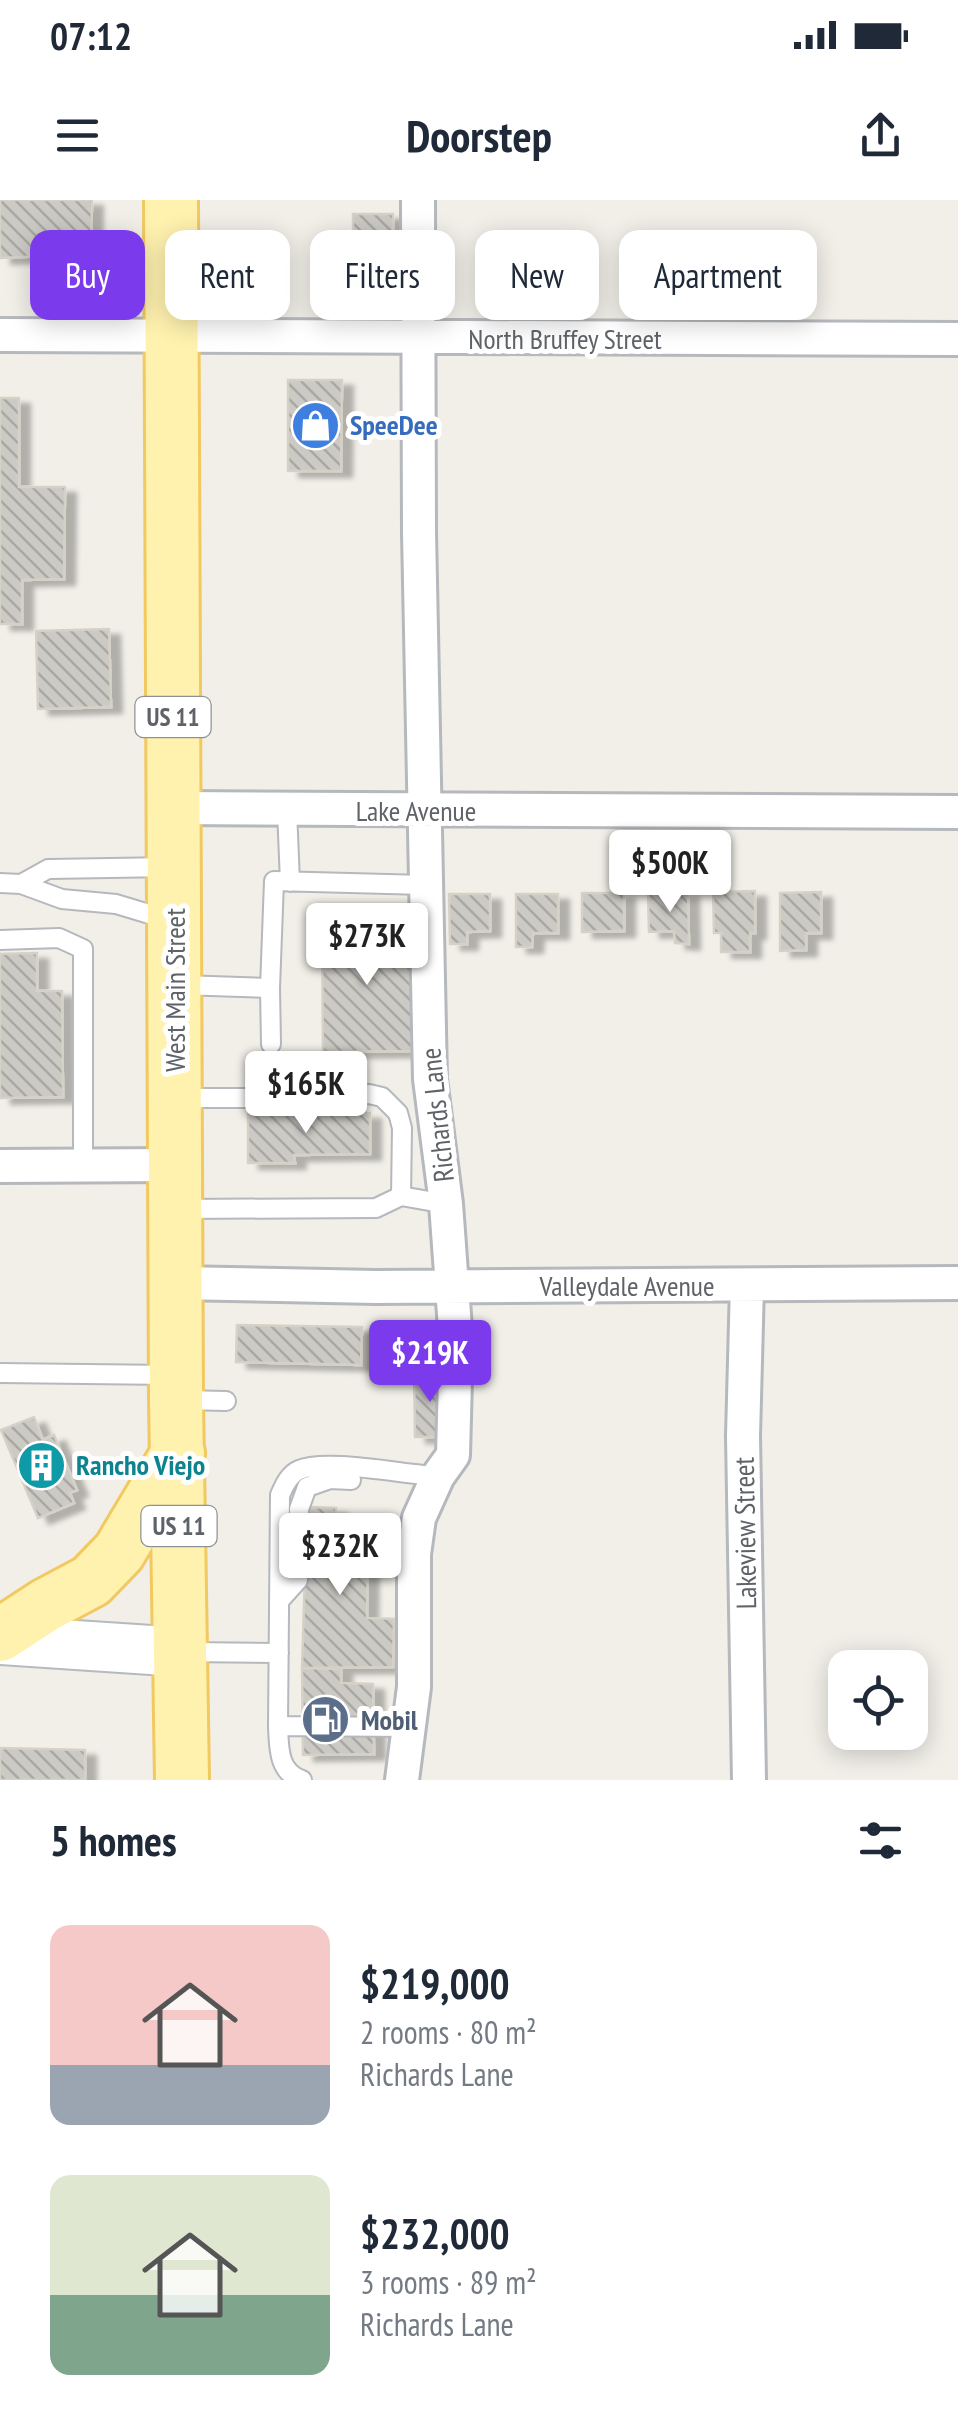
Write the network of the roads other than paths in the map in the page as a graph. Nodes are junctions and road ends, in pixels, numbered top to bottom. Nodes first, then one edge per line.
1 (171, 200) edge
2 (418, 200) edge
3 (0, 336) edge
4 (172, 337) junction
5 (419, 338) junction
6 (958, 339) edge
7 (174, 808) junction
8 (288, 810) junction
9 (424, 811) junction
10 (958, 812) edge
11 (174, 867) junction
12 (290, 882) junction
13 (0, 884) edge
14 (21, 884) junction
15 (425, 885) junction
16 (174, 921) junction
17 (0, 940) edge
18 (174, 985) junction
19 (270, 988) junction
20 (271, 1044) dead end
21 (176, 1098) junction
22 (83, 1165) junction
23 (0, 1166) edge
24 (176, 1187) junction
25 (402, 1196) junction
26 (446, 1204) junction
27 (176, 1283) junction
28 (958, 1283) edge
29 (748, 1285) junction
30 (454, 1286) junction
31 (0, 1374) edge
32 (193, 1392) junction
33 (178, 1453) junction
34 (438, 1476) junction
35 (0, 1638) edge
36 (181, 1652) junction
37 (278, 1653) junction
38 (278, 1726) junction
39 (409, 1726) junction
40 (182, 1780) edge
41 (302, 1780) edge
42 (402, 1780) edge
43 (749, 1780) edge

1 - 4 main road, West Main Street / US 11
2 - 5 street, Richards Lane
3 - 4 street, North Bruffey Street
4 - 5 street, North Bruffey Street
4 - 7 main road, West Main Street / US 11
5 - 6 street, North Bruffey Street
5 - 9 street, Richards Lane
7 - 8 street, Lake Avenue
7 - 11 main road, West Main Street / US 11
8 - 9 street, Lake Avenue
8 - 12 lane
9 - 10 street, Lake Avenue
9 - 15 street, Richards Lane
11 - 14 lane
11 - 16 main road, West Main Street / US 11
12 - 15 lane
12 - 19 lane
13 - 14 lane
14 - 16 lane
15 - 26 street, Richards Lane
16 - 18 main road, West Main Street / US 11
17 - 22 lane
18 - 19 lane
18 - 21 main road, West Main Street / US 11
19 - 20 lane
21 - 24 main road, West Main Street / US 11
21 - 25 lane
22 - 23 street
22 - 24 street
24 - 25 lane
24 - 27 main road, West Main Street / US 11
25 - 26 lane
26 - 30 street, Richards Lane
27 - 30 street, Valleydale Avenue
27 - 32 main road, West Main Street / US 11
28 - 29 street, Valleydale Avenue
29 - 30 street, Valleydale Avenue
29 - 43 street, Lakeview Street
30 - 34 street, Richards Lane
31 - 32 lane
32 - 33 main road, West Main Street / US 11
33 - 35 main road
33 - 36 main road, West Main Street / US 11
34 - 37 lane
34 - 39 street, Richards Lane
35 - 36 main road
36 - 37 lane
36 - 40 main road, West Main Street / US 11
37 - 38 lane
38 - 39 lane
38 - 41 lane
39 - 42 street, Richards Lane

